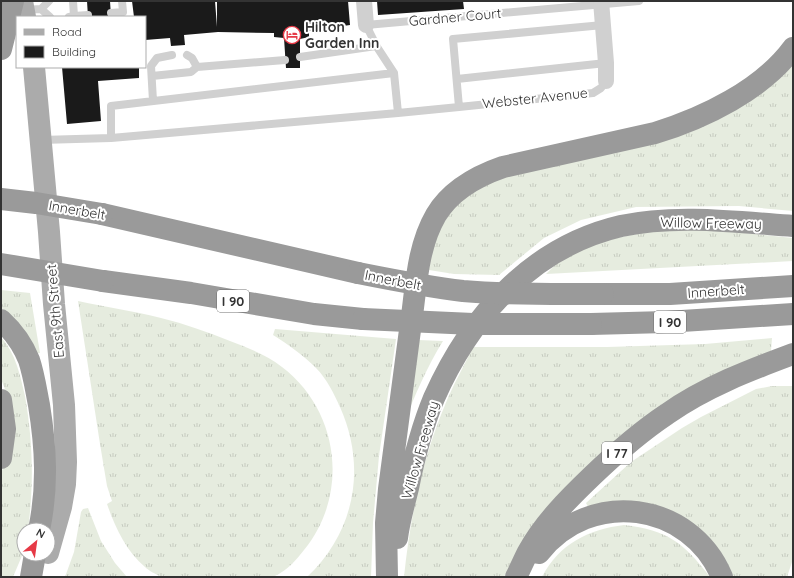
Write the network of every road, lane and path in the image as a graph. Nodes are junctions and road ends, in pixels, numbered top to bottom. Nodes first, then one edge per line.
1 (49, 1) edge
2 (73, 1) edge
3 (122, 1) edge
4 (364, 1) edge
5 (639, 1) edge
6 (601, 3) edge
7 (563, 5) edge
8 (25, 8) edge
9 (111, 13) dead end
10 (88, 15) dead end
11 (122, 15) edge
12 (47, 16) edge
13 (72, 16) edge
14 (80, 16) edge
15 (16, 23) edge
16 (366, 25) junction
17 (603, 25) junction
18 (376, 46) junction
19 (793, 48) edge
20 (1, 49) edge
21 (187, 55) dead end
22 (172, 56) dead end
23 (300, 57) dead end
24 (285, 60) dead end
25 (606, 63) junction
26 (196, 67) junction
27 (34, 68) edge
28 (394, 73) junction
29 (152, 76) junction
30 (457, 79) junction
31 (606, 81) joint
32 (153, 101) junction
33 (455, 107) junction
34 (398, 113) junction
35 (111, 138) junction
36 (40, 140) junction
37 (1, 199) edge
38 (793, 226) edge
39 (1, 264) edge
40 (793, 286) edge
41 (793, 314) edge
42 (1, 320) edge
43 (793, 354) edge
44 (1, 400) edge
45 (1, 458) edge
46 (40, 522) edge
47 (56, 525) edge
48 (33, 562) edge
49 (45, 562) edge
50 (31, 577) edge
51 (40, 577) edge
52 (387, 577) edge
53 (391, 577) edge
54 (516, 577) edge
55 (522, 577) edge
56 (722, 577) edge

1 - 8 lane
2 - 13 lane
3 - 11 lane
4 - 16 street
5 - 6 lane, Gardner Court
6 - 7 lane, Gardner Court
6 - 17 street
7 - 16 lane, Gardner Court
8 - 12 lane
9 - 11 lane
10 - 14 lane
15 - 20 highway
16 - 18 lane
17 - 25 street
17 - 30 lane
18 - 23 lane
18 - 28 lane
19 - 52 highway
21 - 26 lane
22 - 29 lane
24 - 26 lane
25 - 30 lane
25 - 31 street
26 - 29 lane
27 - 36 main road, East 9th Street
28 - 32 lane
28 - 34 lane
29 - 32 lane
30 - 33 lane
31 - 33 lane, Webster Avenue
32 - 35 lane
33 - 34 lane, Webster Avenue
34 - 35 lane, Webster Avenue
35 - 36 lane, Webster Avenue
36 - 47 main road, East 9th Street
37 - 40 highway, Innerbelt, bridge
38 - 53 highway, Willow Freeway, bridge
39 - 41 highway, Innerbelt / I 90, bridge
42 - 46 highway
43 - 54 highway, I 77
44 - 45 highway
48 - 50 highway
49 - 51 main road, East 9th Street
55 - 56 highway

